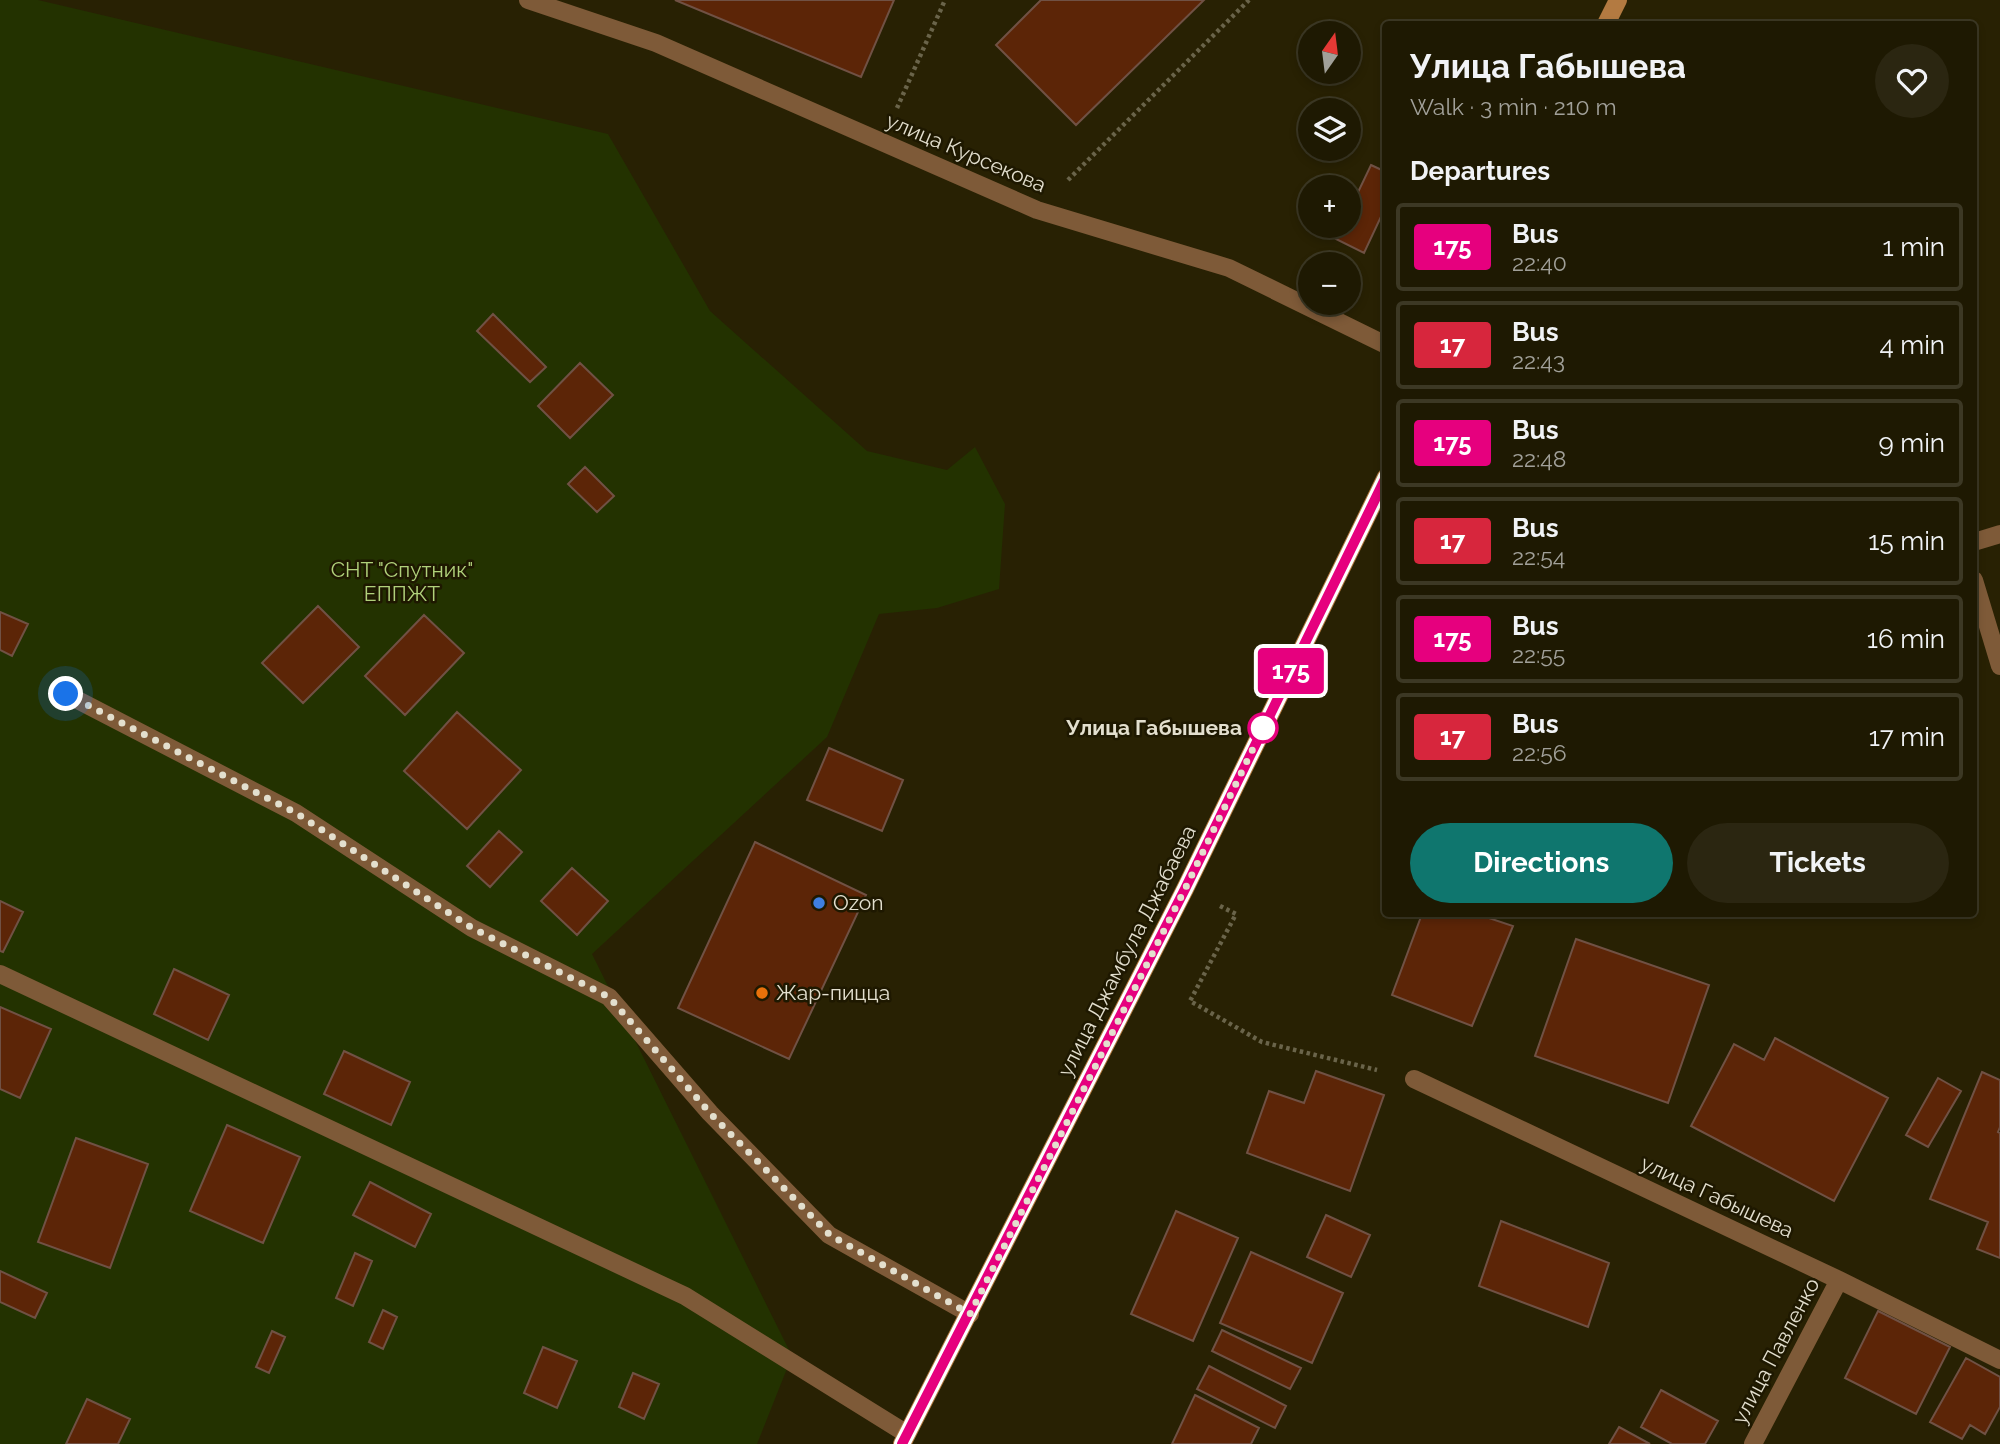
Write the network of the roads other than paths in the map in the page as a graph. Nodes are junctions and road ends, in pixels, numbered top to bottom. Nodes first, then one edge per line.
1 (528, 0) edge
2 (1618, 0) edge
3 (1608, 21) edge
4 (1382, 343) edge
5 (1380, 506) edge
6 (2000, 534) edge
7 (1977, 541) edge
8 (1977, 590) edge
9 (2000, 666) edge
10 (66, 694) dead end
11 (0, 974) edge
12 (1414, 1079) road end
13 (1839, 1280) junction
14 (970, 1314) junction
15 (2000, 1360) edge
16 (905, 1439) edge
17 (1752, 1444) edge

1 - 4 street, улица Курсекова
2 - 3 main road
5 - 14 main road, улица Джамбула Джабаева
6 - 7 street
8 - 9 street
10 - 14 street
11 - 16 street
12 - 13 street, улица Габышева
13 - 15 street, улица Габышева
13 - 17 street, улица Павленко
14 - 16 main road, улица Джамбула Джабаева

